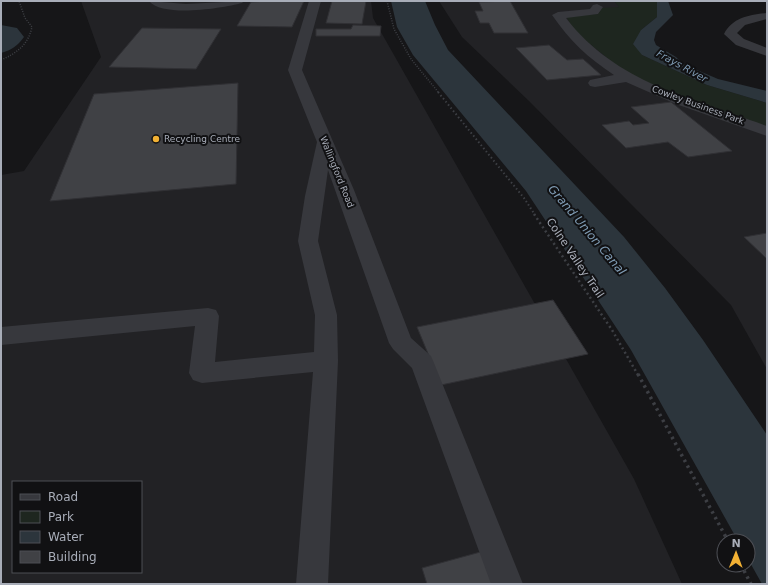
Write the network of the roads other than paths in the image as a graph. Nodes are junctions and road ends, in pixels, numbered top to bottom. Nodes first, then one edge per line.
1 (155, 1) edge
2 (238, 1) edge
3 (315, 1) edge
4 (597, 7) dead end
5 (767, 16) edge
6 (767, 52) edge
7 (629, 77) junction
8 (595, 83) dead end
9 (767, 132) edge
10 (325, 142) junction
11 (1, 336) edge
12 (326, 361) junction
13 (312, 584) edge
14 (506, 584) edge

1 - 2 street
3 - 10 street, Wallingford Road
4 - 7 street, Cowley Business Park
5 - 6 street
7 - 8 street
7 - 9 street, Cowley Business Park
10 - 12 street
10 - 14 street, Wallingford Road
11 - 12 street
12 - 13 street

